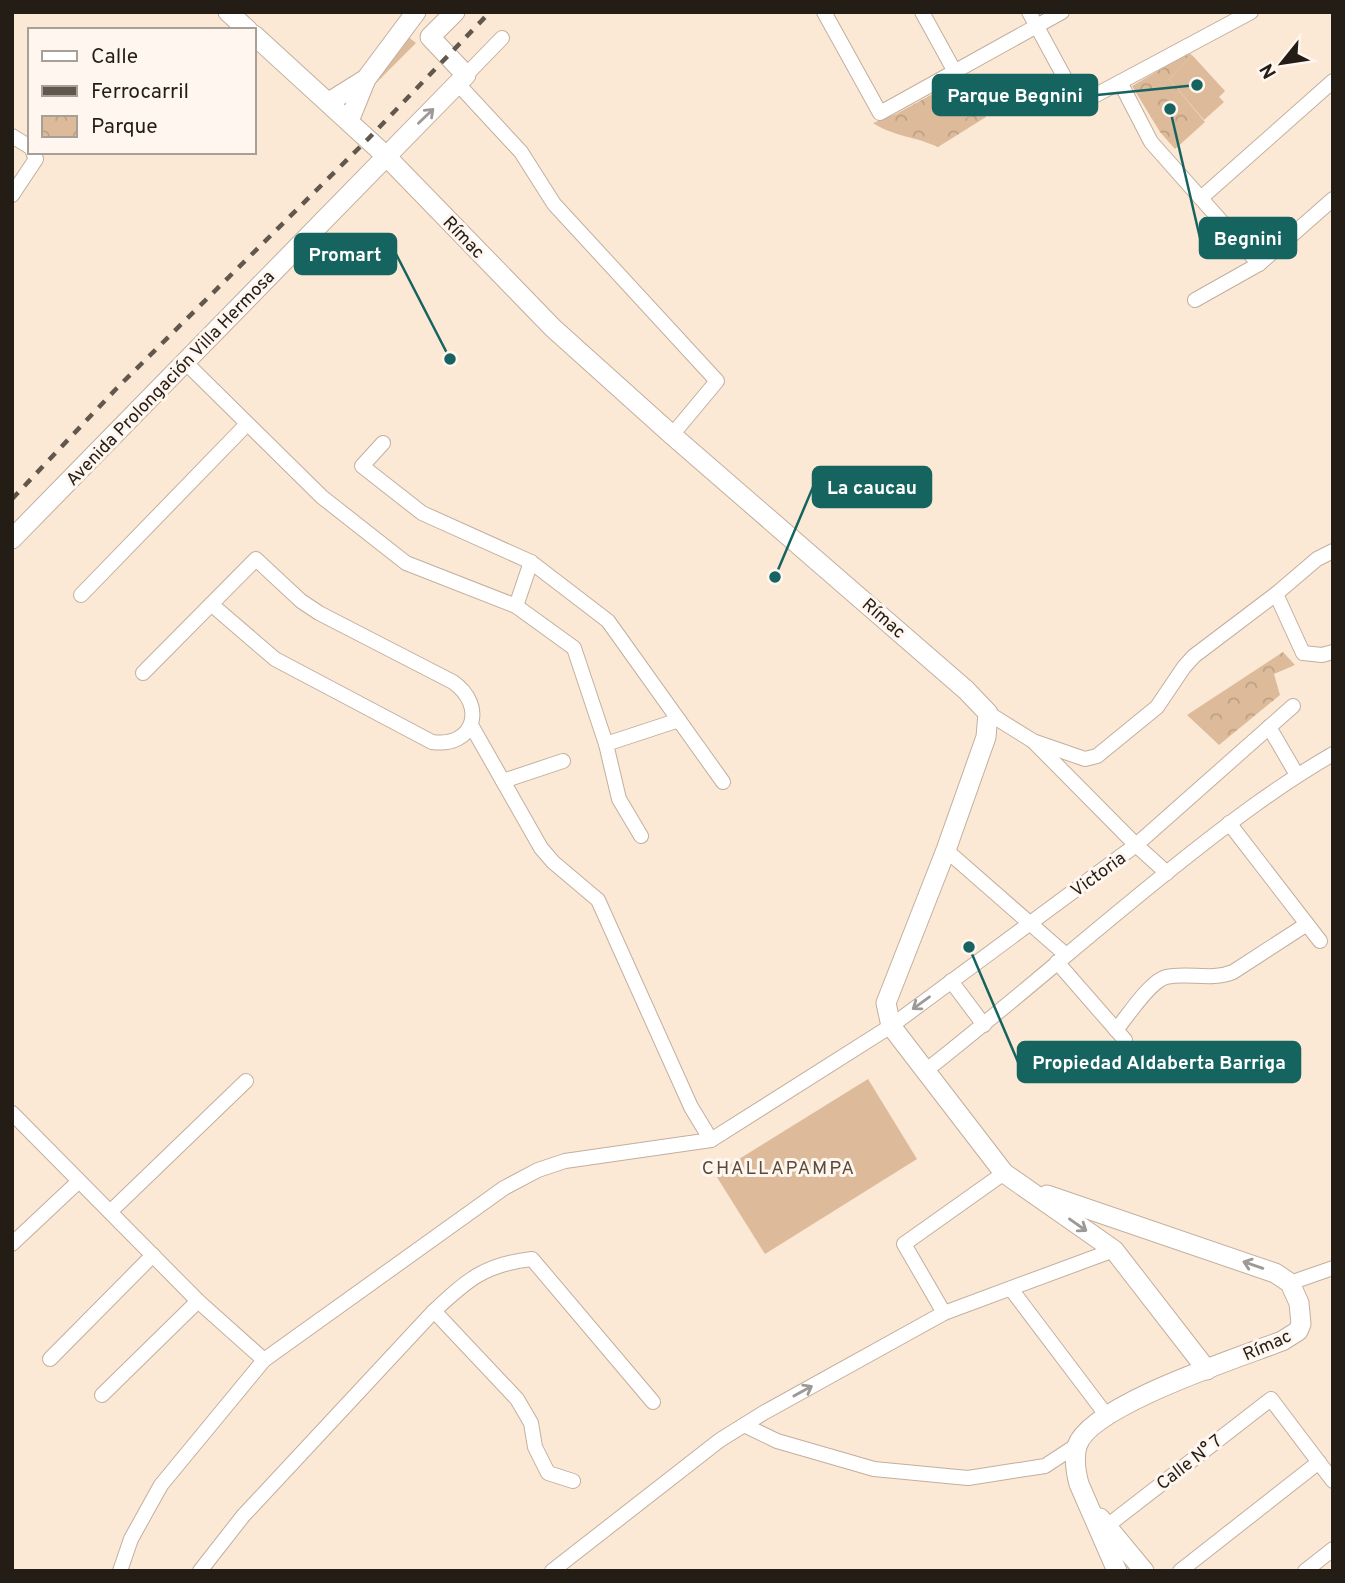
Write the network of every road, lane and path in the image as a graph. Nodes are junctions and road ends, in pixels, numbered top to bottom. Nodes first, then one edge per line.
1 (228, 12) edge
2 (455, 12) edge
3 (824, 12) edge
4 (922, 12) edge
5 (1028, 12) edge
6 (1062, 12) edge
7 (1251, 12) edge
8 (411, 14) edge
9 (1036, 26) junction
10 (246, 28) edge
11 (256, 37) edge
12 (430, 37) junction
13 (502, 38) dead end
14 (955, 72) junction
15 (366, 79) junction
16 (462, 79) junction
17 (1333, 81) edge
18 (1120, 82) junction
19 (329, 102) junction
20 (349, 121) junction
21 (12, 136) edge
22 (28, 146) edge
23 (34, 154) edge
24 (385, 155) junction
25 (12, 195) edge
26 (1201, 198) junction
27 (1333, 199) edge
28 (1259, 264) junction
29 (1195, 300) dead end
30 (185, 362) junction
31 (247, 424) junction
32 (672, 435) junction
33 (383, 443) dead end
34 (12, 540) edge
35 (1333, 551) edge
36 (531, 562) junction
37 (1276, 594) junction
38 (81, 595) dead end
39 (211, 604) junction
40 (516, 606) junction
41 (1333, 652) edge
42 (143, 673) dead end
43 (1293, 706) dead end
44 (988, 713) junction
45 (679, 720) junction
46 (471, 725) junction
47 (1269, 727) junction
48 (1033, 741) junction
49 (606, 744) junction
50 (1333, 754) edge
51 (563, 761) dead end
52 (1297, 775) junction
53 (503, 781) junction
54 (723, 782) dead end
55 (1229, 823) junction
56 (641, 836) dead end
57 (1136, 845) junction
58 (947, 850) junction
59 (1167, 873) junction
60 (1031, 922) junction
61 (1307, 924) junction
62 (1320, 941) dead end
63 (1061, 958) junction
64 (951, 981) junction
65 (984, 1025) junction
66 (891, 1026) junction
67 (924, 1072) junction
68 (246, 1081) dead end
69 (12, 1113) edge
70 (711, 1140) junction
71 (1004, 1172) junction
72 (79, 1181) junction
73 (1022, 1186) junction
74 (110, 1212) junction
75 (12, 1244) edge
76 (1114, 1250) junction
77 (153, 1255) junction
78 (1333, 1268) edge
79 (1290, 1283) junction
80 (1011, 1289) junction
81 (198, 1301) junction
82 (434, 1311) junction
83 (944, 1314) junction
84 (50, 1359) dead end
85 (264, 1360) junction
86 (1207, 1370) junction
87 (102, 1395) dead end
88 (653, 1402) dead end
89 (1107, 1416) junction
90 (744, 1425) junction
91 (1077, 1446) junction
92 (1319, 1462) junction
93 (573, 1481) dead end
94 (1333, 1481) edge
95 (1084, 1499) junction
96 (1107, 1526) junction
97 (1333, 1549) edge
98 (120, 1571) edge
99 (200, 1571) edge
100 (552, 1571) edge
101 (1117, 1571) edge
102 (1144, 1571) edge
103 (1180, 1571) edge
104 (1305, 1571) edge

1 - 10 street
2 - 12 street
3 - 14 street
4 - 14 street
5 - 9 street
6 - 9 street
7 - 18 street
8 - 12 street
8 - 15 street
9 - 14 street
9 - 18 street
11 - 19 street, Rímac
12 - 16 street
13 - 16 street
15 - 19 street
15 - 20 street
24 -> 16 street, Avenida Prolongación Villa Hermosa
16 - 32 street
17 - 26 street
18 - 26 street
19 - 20 street, Rímac
20 - 24 street, Rímac
21 - 22 street
23 - 25 street
24 - 30 street, Avenida Prolongación Villa Hermosa
24 - 32 street, Rímac
26 - 28 street
27 - 28 street
28 - 29 street
30 - 31 street
30 - 34 street, Avenida Prolongación Villa Hermosa
31 - 38 street
31 - 40 street
32 - 44 street, Rímac
33 - 36 street
35 - 37 street
36 - 40 street
36 - 45 street
37 - 41 street
37 - 48 street
39 - 42 street
39 - 46 street
39 - 46 street
40 - 49 street
43 - 47 street, Victoria
44 - 48 street
44 - 58 street
45 - 49 street
45 - 54 street
46 - 53 street
47 - 52 street
47 - 57 street, Victoria
48 - 57 street
49 - 56 street
50 - 52 street
51 - 53 street
52 - 55 street
53 - 70 street
55 - 59 street
55 - 61 street
57 - 59 street
57 - 60 street, Victoria
58 - 60 street
58 - 66 street
59 - 63 street
60 - 63 street
60 - 64 street, Victoria
61 - 62 street
61 - 63 street
63 - 65 street
64 - 65 street
64 -> 66 street, Victoria
65 - 67 street
66 - 67 street
66 - 70 street, Victoria
67 - 71 street
68 - 74 street
69 - 72 street
70 - 85 street
71 - 73 street
71 - 83 street
72 - 74 street
72 - 75 street
73 -> 76 street
79 -> 73 street
74 - 77 street
76 - 80 street
76 - 86 street
77 - 81 street
77 - 84 street
78 - 79 street
79 - 86 street, Rímac
80 - 83 street
80 - 89 street
81 - 85 street
81 - 87 street
82 - 88 street
82 - 93 street
82 - 99 street
90 -> 83 street
85 - 98 street
86 - 89 street
89 - 91 street
90 - 91 street
90 - 100 street
91 - 95 street
92 - 94 street
92 - 96 street, Calle N° 7
92 - 103 street
95 - 96 street
95 - 101 street
96 - 102 street
97 - 104 street

